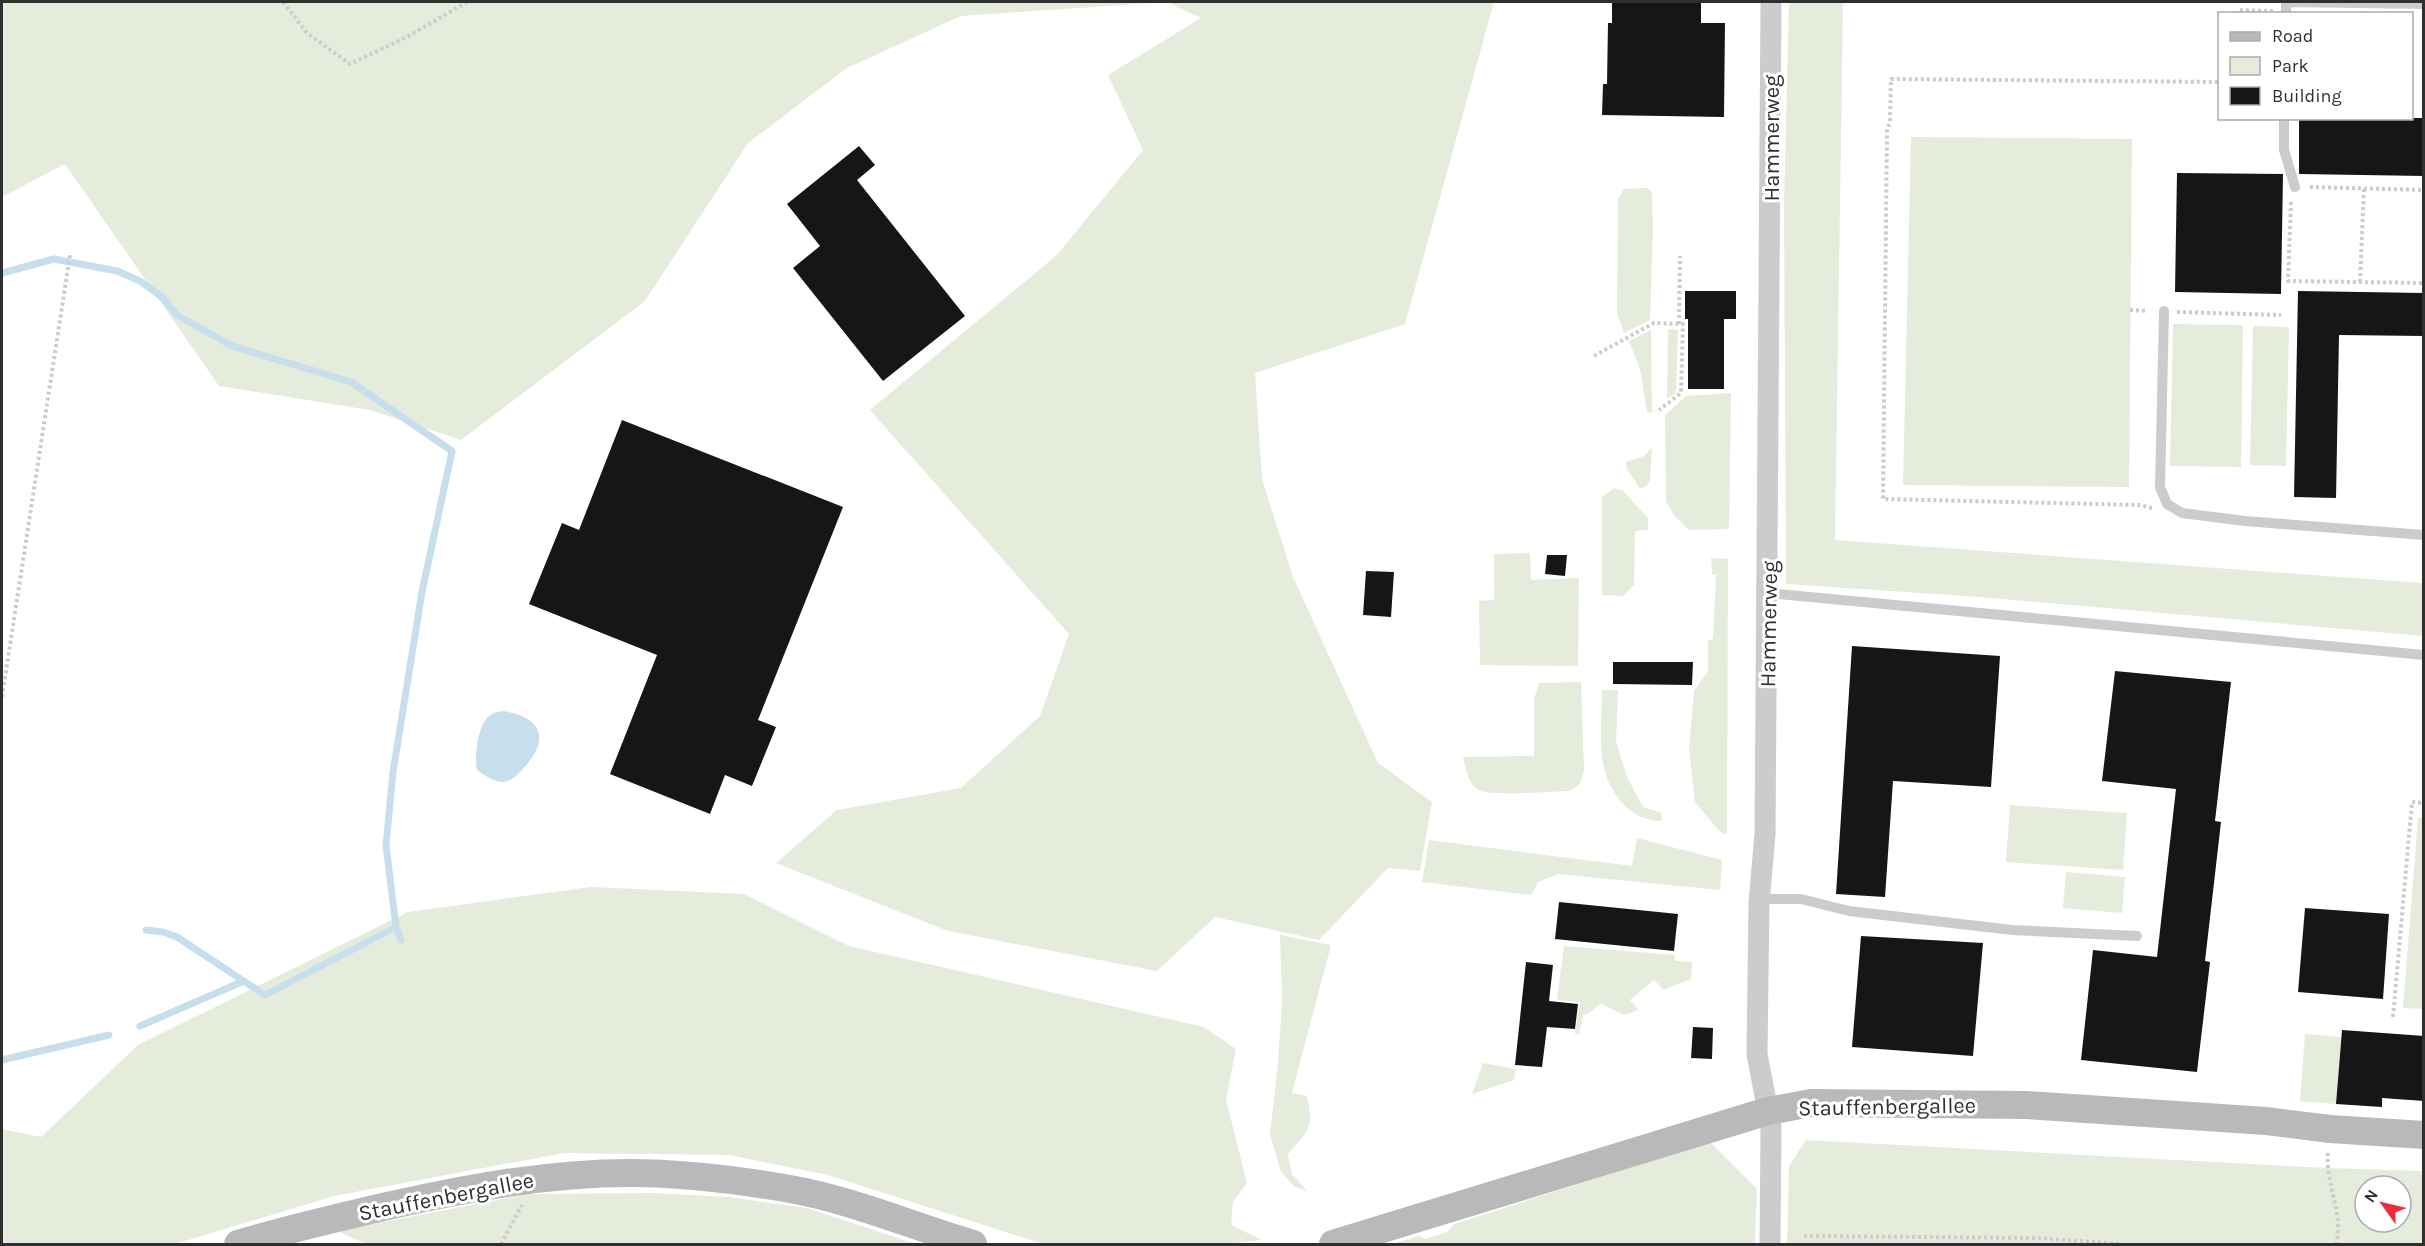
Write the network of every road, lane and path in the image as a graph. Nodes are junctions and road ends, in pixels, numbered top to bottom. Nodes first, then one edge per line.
1 (283, 2) edge
2 (467, 2) edge
3 (1771, 2) edge
4 (2424, 4) edge
5 (2287, 7) edge
6 (2238, 12) edge
7 (2218, 82) edge
8 (2284, 120) edge
9 (2295, 186) junction
10 (2364, 189) junction
11 (2424, 190) edge
12 (70, 255) dead end
13 (1680, 256) dead end
14 (2360, 282) junction
15 (2424, 283) edge
16 (2130, 310) dead end
17 (2164, 311) junction
18 (2281, 315) dead end
19 (1679, 324) junction
20 (1594, 356) dead end
21 (1659, 410) dead end
22 (2167, 504) junction
23 (2424, 535) edge
24 (1768, 594) junction
25 (2424, 655) edge
26 (2, 697) edge
27 (2424, 803) edge
28 (1760, 898) junction
29 (2138, 936) dead end
30 (2393, 1017) dead end
31 (1768, 1111) junction
32 (2424, 1136) edge
33 (2326, 1168) dead end
34 (538, 1178) junction
35 (1804, 1236) dead end
36 (238, 1245) edge
37 (501, 1245) edge
38 (973, 1245) edge
39 (1333, 1245) edge
40 (1770, 1245) edge
41 (2122, 1245) edge
42 (2336, 1245) edge

1 - 2 path
3 - 24 street, Hammerweg
4 - 5 lane
5 - 6 path
7 - 22 path
8 - 9 lane
9 - 10 path
9 - 14 path
10 - 11 path
10 - 14 path
12 - 26 path
13 - 19 path
14 - 15 path
16 - 17 path
17 - 18 path
17 - 22 lane
19 - 20 path
19 - 21 path
22 - 23 lane
24 - 25 lane
24 - 28 street, Hammerweg
27 - 30 path
28 - 29 lane
28 - 31 street, Hammerweg
31 - 32 main road, Stauffenbergallee
31 - 39 main road, Stauffenbergallee
31 - 40 street, Hammerweg
33 - 42 path
34 - 36 main road, Stauffenbergallee
34 - 37 path
34 - 38 main road, Stauffenbergallee
35 - 41 path

